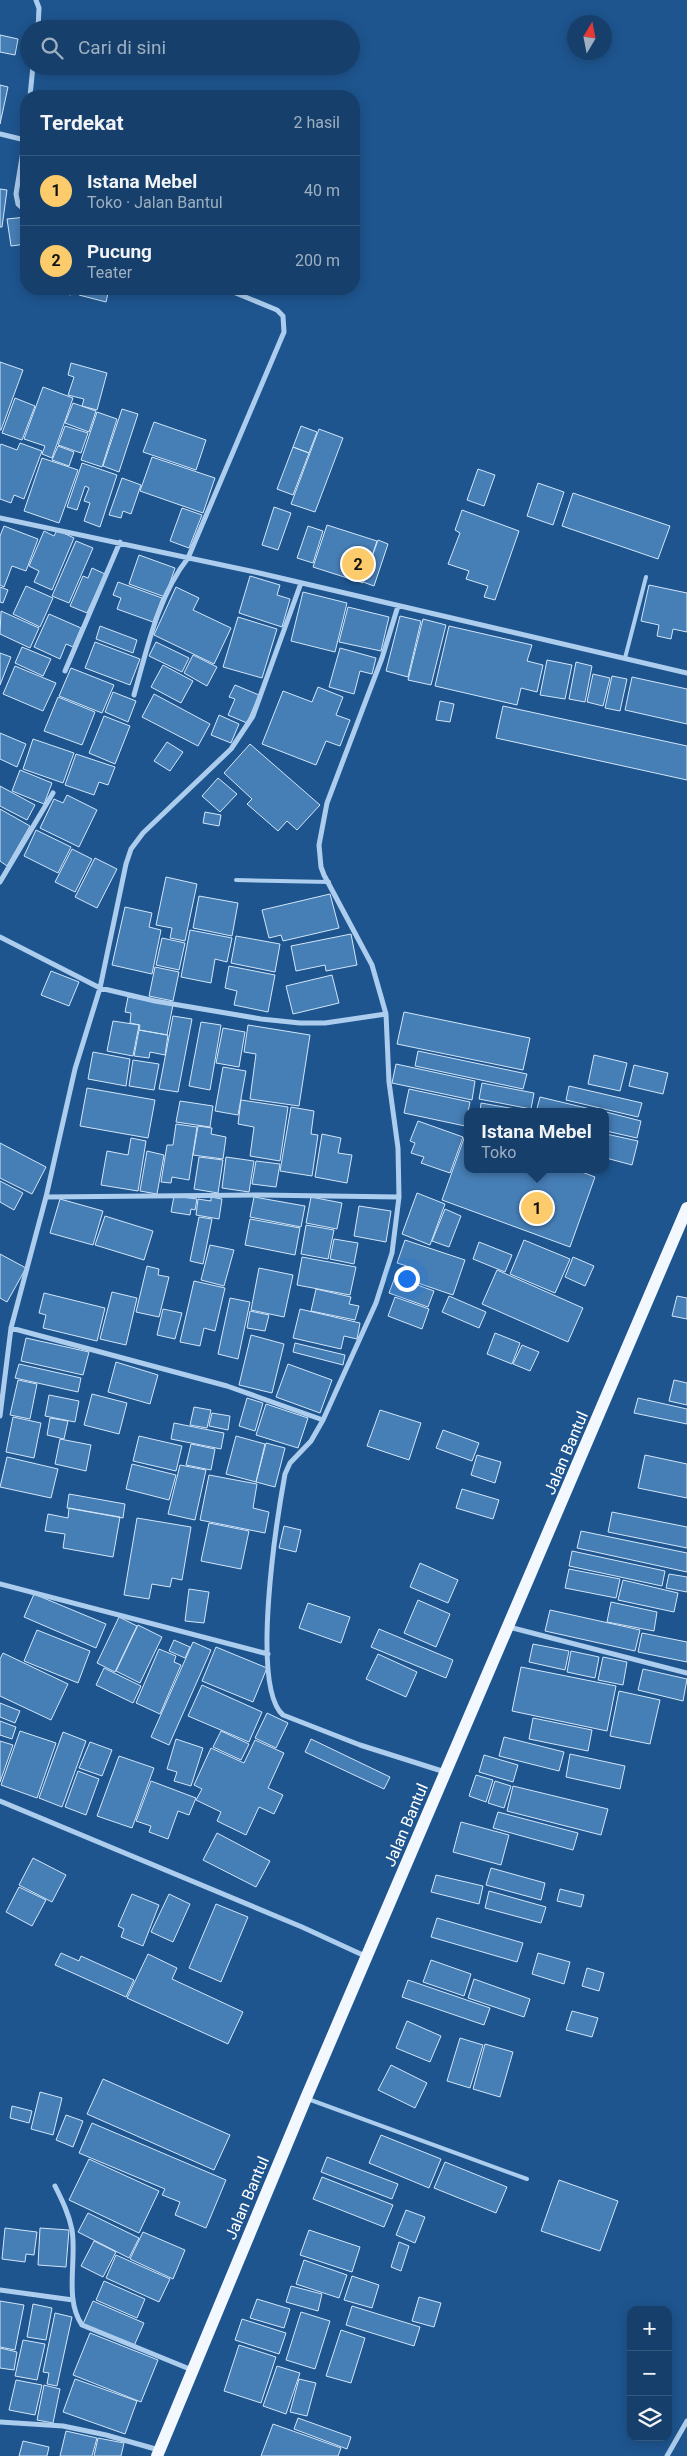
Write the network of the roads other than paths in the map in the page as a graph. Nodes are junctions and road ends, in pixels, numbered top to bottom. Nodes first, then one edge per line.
1 (36, 0) edge
2 (38, 20) edge
3 (33, 75) edge
4 (31, 90) edge
5 (0, 134) edge
6 (20, 139) edge
7 (20, 170) edge
8 (20, 206) edge
9 (241, 295) edge
10 (0, 519) edge
11 (120, 542) junction
12 (188, 558) junction
13 (646, 577) dead end
14 (300, 583) junction
15 (398, 606) junction
16 (625, 658) junction
17 (65, 671) dead end
18 (687, 673) edge
19 (134, 696) dead end
20 (52, 793) dead end
21 (236, 880) dead end
22 (0, 882) edge
23 (328, 882) junction
24 (0, 937) edge
25 (100, 988) junction
26 (386, 1014) junction
27 (46, 1197) junction
28 (399, 1197) junction
29 (687, 1208) edge
30 (11, 1328) junction
31 (0, 1416) edge
32 (323, 1420) junction
33 (0, 1584) edge
34 (509, 1626) junction
35 (268, 1654) junction
36 (687, 1674) edge
37 (447, 1773) junction
38 (0, 1801) edge
39 (367, 1957) junction
40 (306, 2098) junction
41 (527, 2179) dead end
42 (55, 2186) dead end
43 (0, 2290) edge
44 (73, 2300) junction
45 (192, 2370) junction
46 (687, 2421) edge
47 (0, 2422) edge
48 (158, 2453) edge
49 (667, 2456) edge

1 - 2 street
3 - 4 street
5 - 6 street
7 - 8 street
9 - 12 street
10 - 11 street
11 - 12 street
11 - 17 street
12 - 14 street
12 - 19 street
13 - 16 lane
14 - 15 street
14 - 25 street
15 - 16 street
15 - 23 street
16 - 18 street
20 - 22 street
21 - 23 lane
23 - 26 street
24 - 25 street
25 - 26 street
25 - 27 street
26 - 28 street
27 - 28 street
27 - 30 street
28 - 32 street
29 - 34 main road, Jalan Bantul
30 - 31 street
30 - 32 street
32 - 35 street
33 - 35 street
34 - 36 street
34 - 37 main road, Jalan Bantul
35 - 37 street
37 - 39 main road, Jalan Bantul
38 - 39 street
39 - 40 main road, Jalan Bantul
40 - 41 lane
40 - 45 main road, Jalan Bantul
42 - 44 street
43 - 44 street
44 - 45 street
45 - 48 main road, Jalan Bantul
46 - 49 street
47 - 48 street

